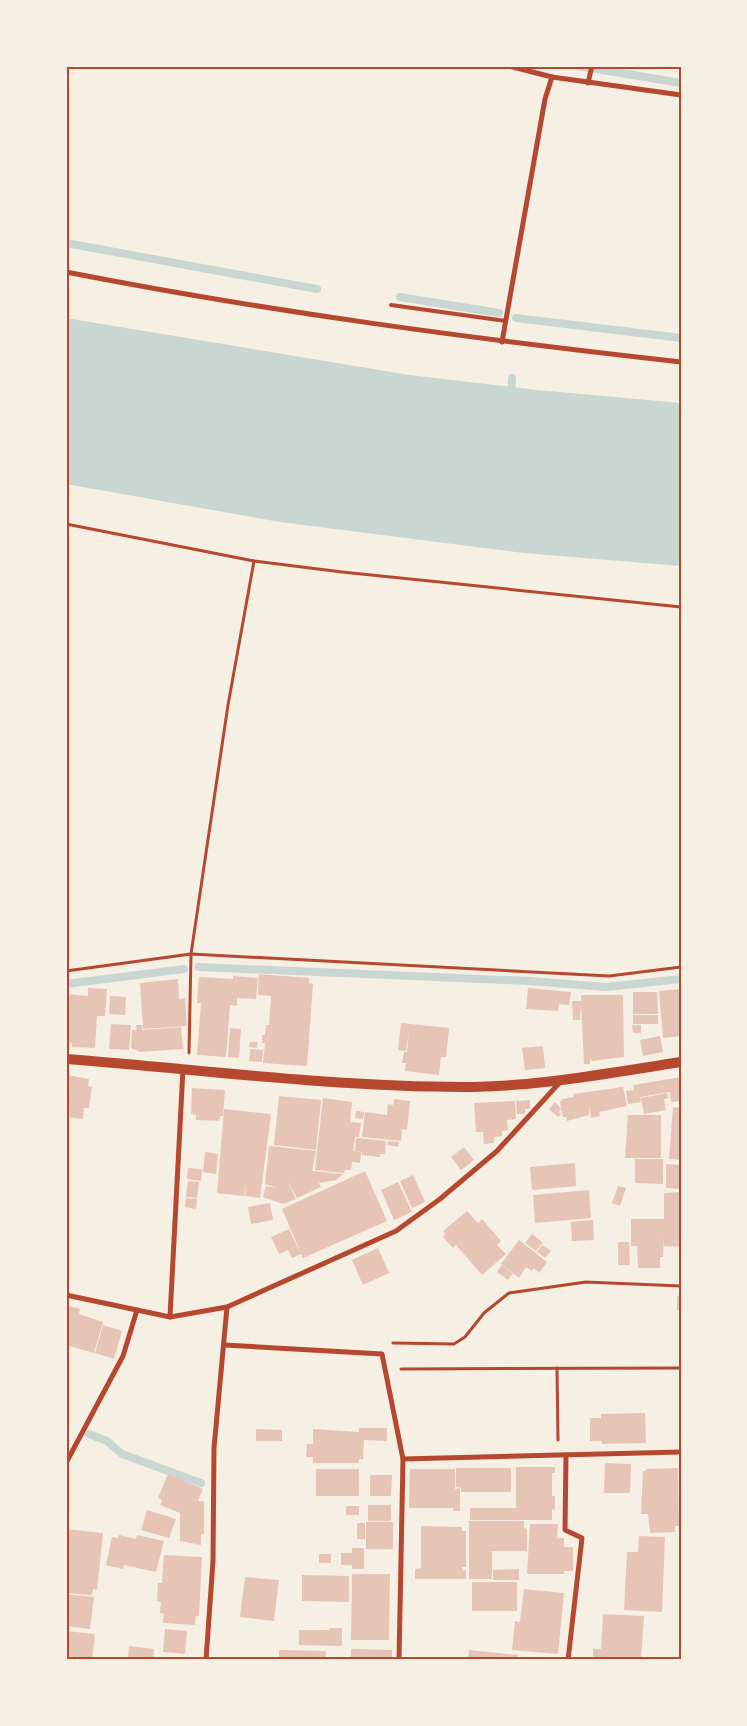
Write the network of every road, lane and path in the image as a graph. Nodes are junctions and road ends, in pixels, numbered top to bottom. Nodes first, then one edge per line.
1 (509, 66) edge
2 (592, 66) edge
3 (552, 77) junction
4 (588, 82) junction
5 (681, 96) edge
6 (66, 272) edge
7 (391, 305) dead end
8 (506, 321) junction
9 (502, 342) junction
10 (681, 362) edge
11 (66, 524) edge
12 (254, 561) junction
13 (681, 607) edge
14 (191, 954) junction
15 (681, 968) edge
16 (66, 971) edge
17 (66, 1059) edge
18 (681, 1062) edge
19 (186, 1068) junction
20 (562, 1080) junction
21 (681, 1286) edge
22 (66, 1295) edge
23 (227, 1307) junction
24 (137, 1310) junction
25 (170, 1317) junction
26 (225, 1346) junction
27 (382, 1354) junction
28 (557, 1368) junction
29 (681, 1368) edge
30 (384, 1369) junction
31 (681, 1452) edge
32 (558, 1455) junction
33 (566, 1455) junction
34 (403, 1459) junction
35 (66, 1463) edge
36 (206, 1660) edge
37 (400, 1660) edge
38 (568, 1660) edge

1 - 3 street
2 - 4 street
3 - 4 street
3 - 8 street
4 - 5 street
6 - 9 street
7 - 8 lane
8 - 9 street
9 - 10 street
11 - 12 path
12 - 13 path
12 - 14 path
14 - 15 path
14 - 16 path
14 - 19 path
17 - 19 main road
18 - 20 main road
19 - 20 main road
19 - 25 street
20 - 23 street
21 - 27 path
22 - 24 street
23 - 25 street
23 - 26 street
24 - 25 street
24 - 35 street
26 - 27 street
26 - 36 street
27 - 30 street
28 - 29 path
28 - 30 path
28 - 32 path
30 - 34 street
31 - 33 street
32 - 33 street
32 - 34 street
33 - 38 street
34 - 37 street

